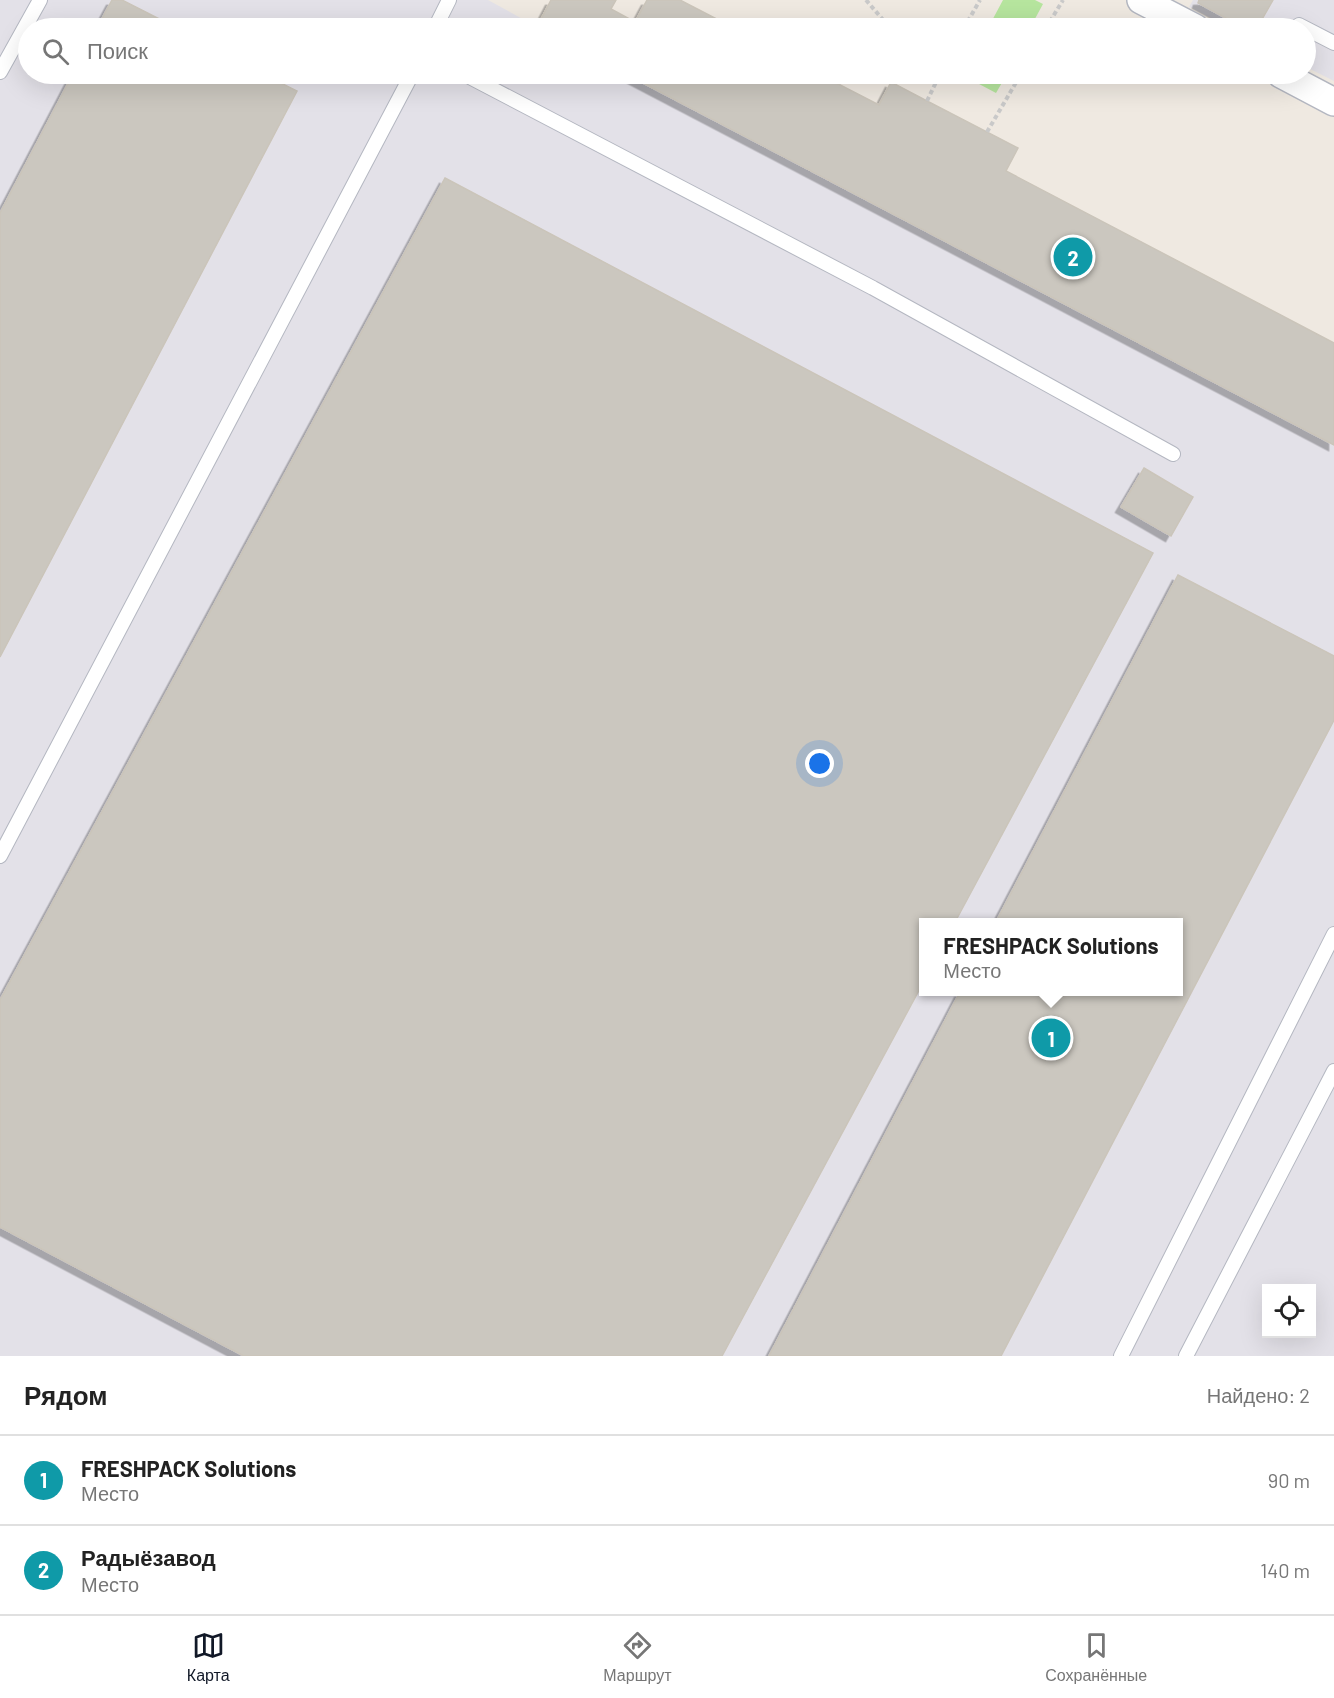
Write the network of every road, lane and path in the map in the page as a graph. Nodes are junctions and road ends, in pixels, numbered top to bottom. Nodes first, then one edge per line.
1 (40, 0) edge
2 (449, 0) edge
3 (866, 0) edge
4 (980, 0) edge
5 (1063, 0) edge
6 (1141, 0) edge
7 (30, 18) edge
8 (440, 18) edge
9 (881, 18) edge
10 (970, 18) edge
11 (1052, 18) edge
12 (1176, 18) edge
13 (1316, 34) edge
14 (18, 40) edge
15 (1334, 43) edge
16 (0, 72) edge
17 (407, 84) edge
18 (483, 84) edge
19 (934, 84) edge
20 (1015, 84) edge
21 (1300, 84) edge
22 (927, 101) dead end
23 (1334, 102) edge
24 (987, 132) dead end
25 (1173, 454) dead end
26 (0, 856) edge
27 (1334, 934) edge
28 (1334, 1071) edge
29 (1121, 1356) edge
30 (1186, 1356) edge

1 - 7 lane
2 - 8 lane
3 - 9 path
4 - 10 path
5 - 11 path
6 - 12 street
13 - 15 lane
14 - 16 lane
17 - 26 lane
18 - 25 lane
19 - 22 path
20 - 24 path
21 - 23 street
27 - 29 lane
28 - 30 lane

